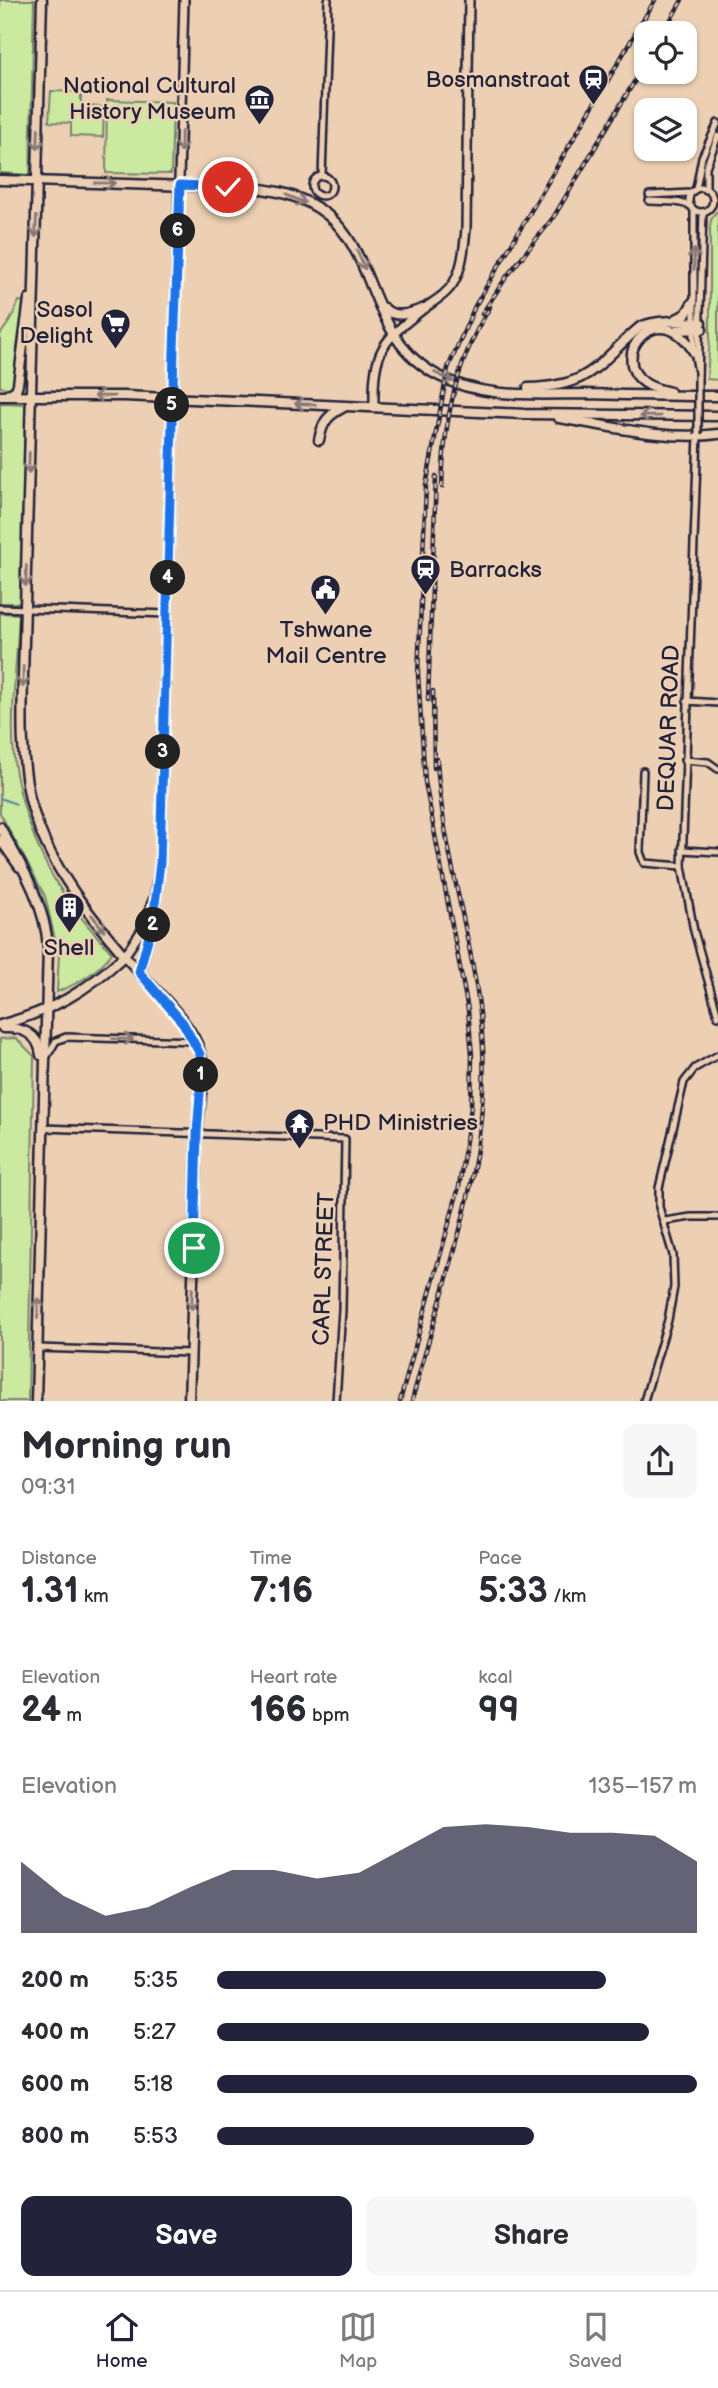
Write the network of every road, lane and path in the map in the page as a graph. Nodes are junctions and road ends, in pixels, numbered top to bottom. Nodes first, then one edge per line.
1 (42, 0) edge
2 (184, 0) edge
3 (328, 0) edge
4 (469, 0) edge
5 (718, 123) edge
6 (718, 136) edge
7 (323, 176) dead end
8 (0, 180) edge
9 (37, 182) junction
10 (180, 185) junction
11 (706, 190) junction
12 (694, 191) junction
13 (715, 196) edge
14 (715, 206) edge
15 (692, 208) junction
16 (703, 212) junction
17 (34, 272) junction
18 (378, 300) junction
19 (694, 302) junction
20 (425, 308) junction
21 (668, 322) junction
22 (698, 326) junction
23 (675, 329) junction
24 (393, 334) junction
25 (694, 352) junction
26 (699, 376) junction
27 (479, 390) junction
28 (31, 395) junction
29 (2, 396) edge
30 (694, 396) junction
31 (718, 396) edge
32 (172, 398) junction
33 (346, 406) junction
34 (374, 406) junction
35 (535, 414) junction
36 (718, 416) edge
37 (718, 434) edge
38 (698, 435) junction
39 (319, 440) dead end
40 (0, 608) edge
41 (25, 609) junction
42 (167, 614) junction
43 (687, 701) junction
44 (718, 703) edge
45 (684, 761) junction
46 (718, 769) edge
47 (643, 771) dead end
48 (0, 827) edge
49 (0, 840) edge
50 (682, 850) junction
51 (718, 852) edge
52 (682, 866) junction
53 (157, 883) junction
54 (32, 885) junction
55 (125, 955) junction
56 (139, 972) junction
57 (46, 1010) junction
58 (718, 1016) edge
59 (0, 1027) edge
60 (195, 1041) junction
61 (718, 1055) edge
62 (45, 1061) junction
63 (44, 1083) junction
64 (43, 1128) junction
65 (197, 1133) junction
66 (718, 1217) edge
67 (665, 1221) junction
68 (37, 1348) junction
69 (191, 1353) junction
70 (36, 1401) edge
71 (189, 1401) edge
72 (336, 1401) edge
73 (644, 1401) edge

1 -> 9 main road
2 -> 10 street
3 - 7 street
4 - 20 street
5 - 12 street
6 - 11 street
8 - 9 main road
9 -> 10 main road
9 -> 17 main road
10 -> 18 main road
10 - 32 street
11 - 12 street
11 - 13 street
12 - 15 street
12 - 15 street
13 - 14 street
14 - 16 street
15 - 16 street
19 -> 15 street
16 - 22 street
17 - 28 main road
17 - 29 main road
18 - 20 main road
18 - 24 main road
19 - 21 main road
19 - 22 street
20 - 24 street
21 - 22 main road
21 - 27 main road
22 - 23 main road
22 - 25 street
22 - 26 street
23 - 25 main road
23 - 30 main road
24 -> 27 main road
24 - 34 street
25 - 26 street
26 - 38 street, DEQUAR ROAD, bridge
27 - 30 main road
28 - 29 main road
32 -> 28 main road
28 -> 41 main road
30 - 31 main road
33 -> 32 main road
32 - 42 street
33 - 34 main road
33 - 39 main road
34 - 35 main road
36 -> 35 main road
35 - 38 main road
37 - 38 main road
38 - 43 street, DEQUAR ROAD
40 - 41 street
41 - 42 street
41 -> 55 main road
42 - 53 street
43 - 44 street
43 - 45 street, DEQUAR ROAD
45 - 46 street
45 - 50 street, DEQUAR ROAD
47 - 52 street
48 - 54 main road
49 - 54 street
50 - 51 street
50 - 52 street, DEQUAR ROAD
52 - 58 street, DEQUAR ROAD
53 - 55 street
53 - 56 main road
54 - 57 main road
55 - 56 main road
55 - 57 main road
56 - 60 main road
57 - 59 main road
57 - 62 main road
59 - 63 main road
62 -> 60 street
60 - 65 main road
61 - 67 street
62 - 63 main road
63 - 64 main road
64 - 65 street
68 -> 64 main road
65 -> 69 main road
65 - 72 street, CARL STREET
66 - 67 street
67 - 73 street
68 - 69 street
68 - 70 main road
69 - 71 main road

